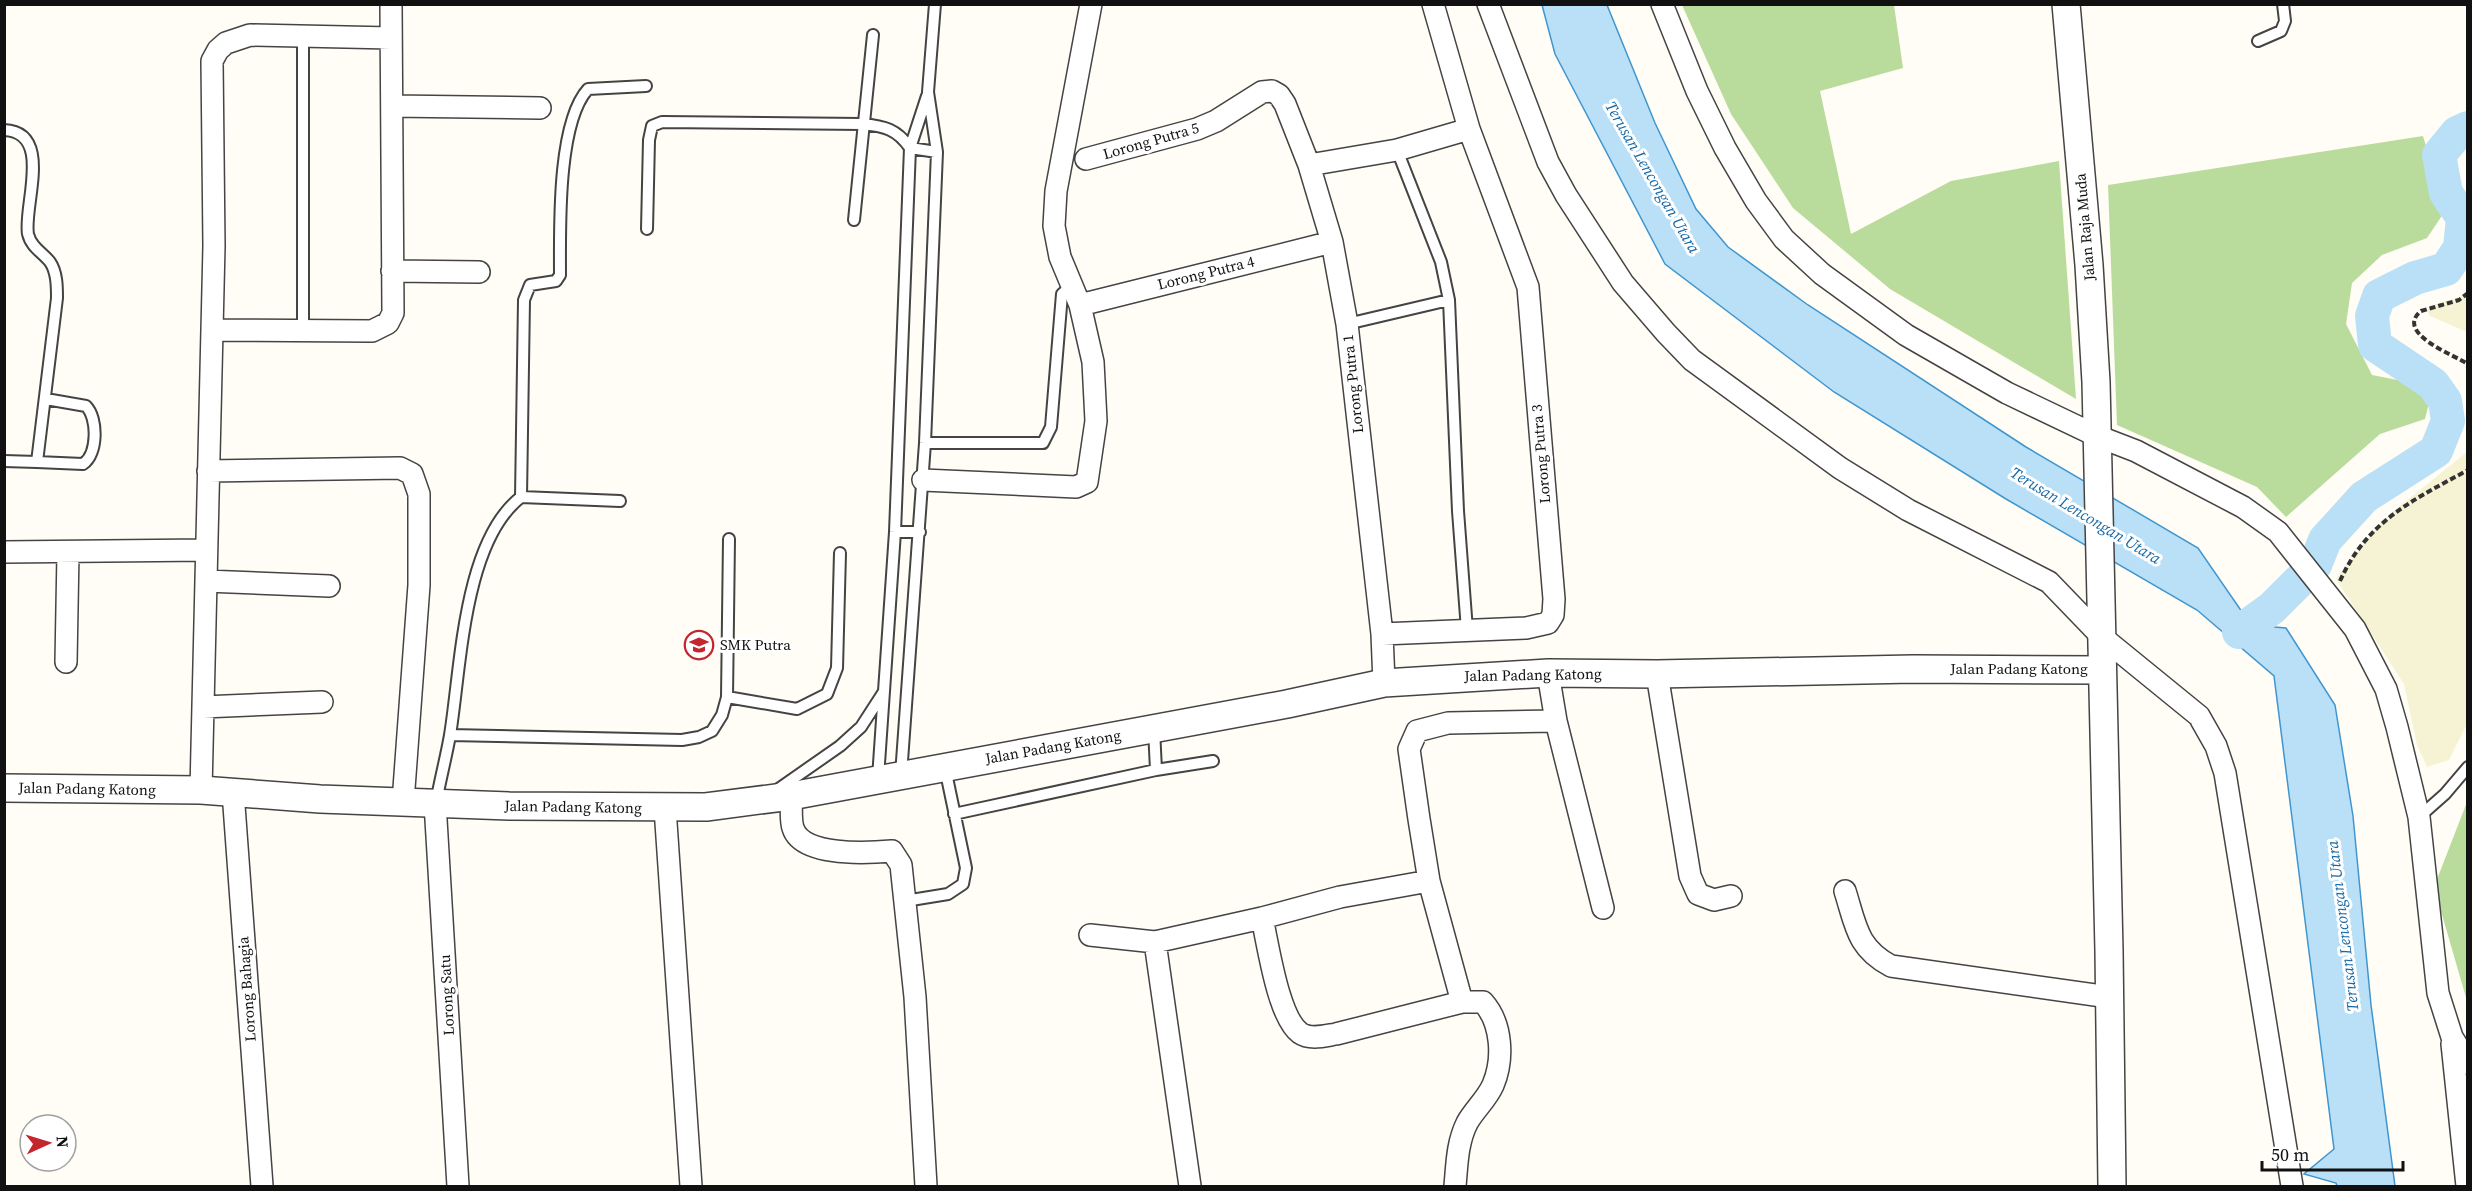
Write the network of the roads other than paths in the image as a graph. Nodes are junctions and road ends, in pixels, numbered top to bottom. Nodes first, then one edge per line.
1 (391, 4) edge
2 (935, 4) edge
3 (1091, 4) edge
4 (1434, 4) edge
5 (1488, 4) edge
6 (1662, 4) edge
7 (2066, 4) edge
8 (2283, 4) edge
9 (873, 35) dead end
10 (303, 36) junction
11 (391, 38) junction
12 (2258, 41) dead end
13 (646, 86) dead end
14 (928, 92) junction
15 (1279, 95) joint
16 (392, 106) junction
17 (540, 108) dead end
18 (862, 124) junction
19 (1469, 129) junction
20 (4, 130) edge
21 (910, 148) junction
22 (1397, 150) junction
23 (937, 152) junction
24 (1086, 159) dead end
25 (1310, 165) junction
26 (855, 220) dead end
27 (647, 229) dead end
28 (1332, 242) junction
29 (392, 271) junction
30 (479, 272) dead end
31 (1075, 296) junction
32 (1449, 300) junction
33 (1347, 324) junction
34 (212, 330) junction
35 (303, 330) junction
36 (46, 399) junction
37 (925, 443) junction
38 (2098, 443) junction
39 (4, 461) edge
40 (37, 462) junction
41 (208, 471) junction
42 (922, 480) junction
43 (521, 497) junction
44 (620, 501) dead end
45 (895, 532) junction
46 (920, 532) junction
47 (729, 539) dead end
48 (206, 550) junction
49 (4, 552) edge
50 (68, 553) junction
51 (840, 553) dead end
52 (206, 581) junction
53 (329, 586) dead end
54 (1467, 630) junction
55 (1382, 634) junction
56 (2102, 637) junction
57 (66, 662) dead end
58 (2102, 670) junction
59 (1548, 673) junction
60 (1657, 674) junction
61 (1384, 683) junction
62 (885, 690) junction
63 (727, 697) junction
64 (322, 702) dead end
65 (203, 707) junction
66 (1556, 721) junction
67 (1154, 728) junction
68 (450, 735) junction
69 (1213, 761) dead end
70 (945, 767) junction
71 (2468, 767) edge
72 (1156, 770) junction
73 (889, 777) junction
74 (4, 788) edge
75 (201, 790) junction
76 (232, 792) junction
77 (791, 796) junction
78 (764, 799) junction
79 (403, 802) junction
80 (435, 803) junction
81 (665, 808) junction
82 (954, 814) junction
83 (2420, 817) junction
84 (1429, 881) junction
85 (1845, 891) dead end
86 (1731, 896) dead end
87 (905, 901) junction
88 (1603, 908) dead end
89 (1262, 918) junction
90 (1090, 935) dead end
91 (1155, 942) junction
92 (2109, 997) junction
93 (1462, 1002) junction
94 (2452, 1037) junction
95 (2468, 1063) edge
96 (262, 1186) edge
97 (458, 1186) edge
98 (691, 1186) edge
99 (926, 1186) edge
100 (1190, 1186) edge
101 (1455, 1186) edge
102 (2112, 1186) edge
103 (2292, 1186) edge
104 (2467, 1186) edge

1 - 11 street
2 - 14 lane
3 - 31 street
4 - 19 street, Lorong Putra 3
5 - 56 street
6 - 38 street
7 - 38 street, Jalan Raja Muda
8 - 12 lane
9 - 18 lane
10 - 11 street
10 - 34 street
10 - 35 lane
11 - 16 street
13 - 43 lane
14 - 21 lane
14 - 23 lane
15 - 24 street, Lorong Putra 5
15 - 25 street, Lorong Putra 1
16 - 17 street
16 - 29 street
18 - 21 lane
18 - 26 lane
18 - 27 lane
19 - 22 street
19 - 54 street, Lorong Putra 3
20 - 36 lane
21 - 23 lane
21 - 45 lane
22 - 25 street
22 - 32 lane
23 - 37 lane
25 - 28 street, Lorong Putra 1
28 - 31 street, Lorong Putra 4
28 - 33 street, Lorong Putra 1
29 - 30 street
29 - 35 street
31 - 37 lane
31 - 42 street
32 - 33 lane
32 - 54 lane
33 - 55 street, Lorong Putra 1
34 - 35 street
34 - 41 street
36 - 40 lane
36 - 40 lane
37 - 42 lane
38 - 56 street, Jalan Raja Muda
38 - 83 street
39 - 40 lane
41 - 48 street
41 - 79 street
42 - 46 lane
43 - 44 lane
43 - 68 lane
45 - 46 lane
45 - 62 lane
46 - 73 lane
47 - 63 lane
48 - 50 street
48 - 52 street
49 - 50 street
50 - 57 street
51 - 63 lane
52 - 53 street
52 - 65 street
54 - 55 street, Lorong Putra 3
55 - 61 street, Lorong Putra 1
56 - 58 street, Jalan Raja Muda
56 - 103 street
58 - 60 street, Jalan Padang Katong
58 - 92 street, Jalan Raja Muda
59 - 60 street, Jalan Padang Katong
59 - 61 street, Jalan Padang Katong
59 - 66 street
60 - 86 street
61 - 67 street, Jalan Padang Katong
62 - 73 lane
62 - 78 lane
63 - 68 lane
64 - 65 street
65 - 75 street
66 - 84 street
66 - 88 street
67 - 70 street, Jalan Padang Katong
67 - 72 lane
68 - 80 lane
69 - 72 lane
70 - 73 street, Jalan Padang Katong
70 - 82 lane
71 - 83 lane
72 - 82 lane
73 - 77 street, Jalan Padang Katong
74 - 75 street, Jalan Padang Katong
75 - 76 street, Jalan Padang Katong
76 - 79 street, Jalan Padang Katong
76 - 96 street, Lorong Bahagia
77 - 78 street, Jalan Padang Katong
77 - 87 street
78 - 81 street, Jalan Padang Katong
79 - 80 street, Jalan Padang Katong
80 - 81 street, Jalan Padang Katong
80 - 97 street, Lorong Satu
81 - 98 street
82 - 87 lane
83 - 94 street
84 - 89 street
84 - 93 street
85 - 92 street
87 - 99 street
89 - 91 street
89 - 93 street
90 - 91 street
91 - 100 street
92 - 102 street, Jalan Raja Muda
93 - 101 street
94 - 95 street
94 - 104 street

